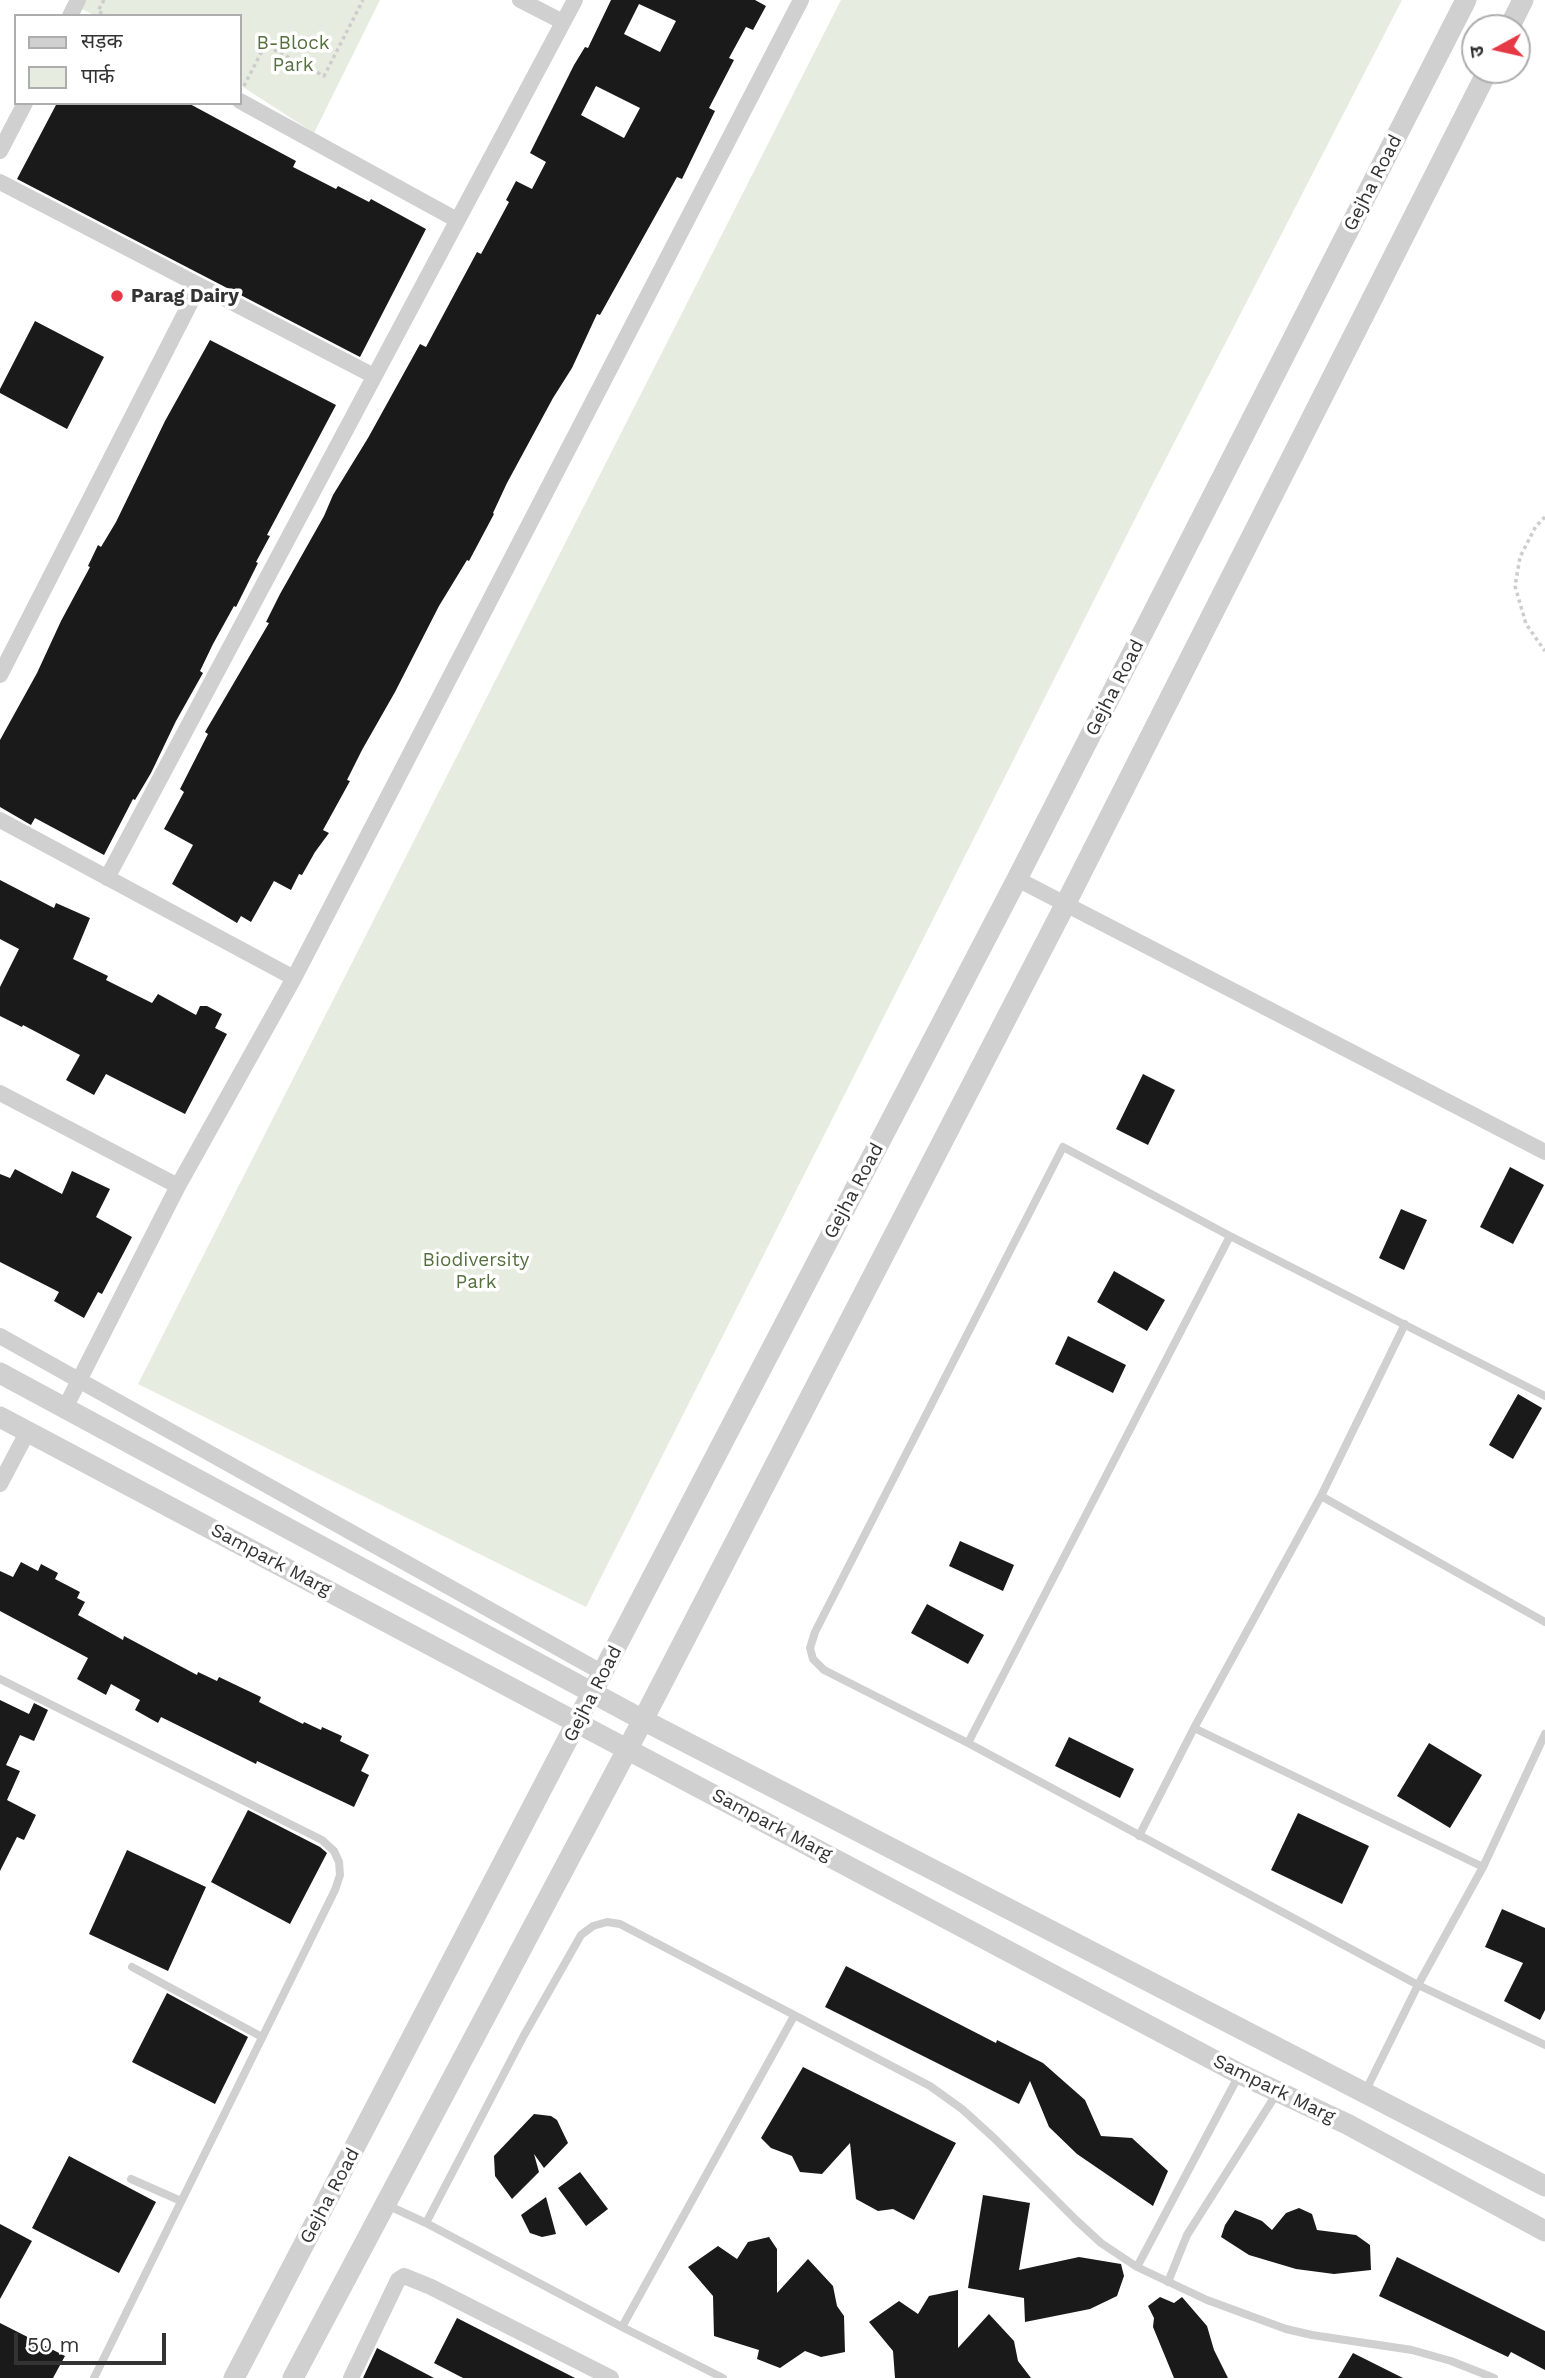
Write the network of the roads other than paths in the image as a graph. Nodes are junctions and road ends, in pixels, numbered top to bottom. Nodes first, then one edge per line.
1 (520, 0) edge
2 (575, 0) edge
3 (801, 0) edge
4 (1466, 0) edge
5 (563, 22) junction
6 (1481, 84) edge
7 (242, 95) edge
8 (24, 105) edge
9 (0, 151) edge
10 (0, 182) edge
11 (457, 220) junction
12 (199, 286) junction
13 (374, 376) junction
14 (0, 676) edge
15 (0, 820) edge
16 (107, 878) junction
17 (1017, 879) junction
18 (1065, 905) junction
19 (294, 978) junction
20 (0, 1093) edge
21 (1545, 1152) edge
22 (178, 1186) junction
23 (1230, 1236) junction
24 (1405, 1324) junction
25 (0, 1336) edge
26 (0, 1373) edge
27 (78, 1380) junction
28 (1545, 1396) edge
29 (65, 1408) junction
30 (0, 1417) edge
31 (28, 1432) junction
32 (0, 1483) edge
33 (1321, 1496) junction
34 (1545, 1622) edge
35 (603, 1673) junction
36 (0, 1679) edge
37 (594, 1693) junction
38 (643, 1720) junction
39 (579, 1722) junction
40 (1194, 1728) junction
41 (1545, 1734) edge
42 (968, 1743) junction
43 (627, 1749) junction
44 (1139, 1836) junction
45 (1483, 1867) junction
46 (132, 1967) dead end
47 (1418, 1985) junction
48 (794, 2016) junction
49 (262, 2037) junction
50 (1545, 2045) edge
51 (1240, 2074) junction
52 (1365, 2092) junction
53 (1278, 2093) junction
54 (131, 2179) dead end
55 (1545, 2186) edge
56 (181, 2201) junction
57 (385, 2205) junction
58 (426, 2224) junction
59 (1545, 2231) edge
60 (1137, 2267) junction
61 (1168, 2282) junction
62 (622, 2327) junction
63 (94, 2378) edge
64 (234, 2378) edge
65 (293, 2378) edge
66 (351, 2378) edge
67 (611, 2378) edge
68 (723, 2378) edge
69 (1494, 2378) edge

1 - 5 street
2 - 5 street
3 - 19 street
4 - 17 street, Gejha Road
5 - 11 street
6 - 18 street
7 - 11 street
8 - 9 street
10 - 12 street
11 - 13 street
12 - 13 street
12 - 14 street
13 - 16 street
15 - 16 street
16 - 19 street
17 - 18 street
17 - 35 street, Gejha Road
18 - 21 street
18 - 38 street
19 - 22 street
20 - 22 street
22 - 27 street
23 - 24 lane
23 - 42 lane
23 - 42 lane
24 - 28 lane
24 - 33 lane
25 - 27 street
26 - 29 street, Sampark Marg
27 - 29 street
27 - 35 street
29 - 37 street, Sampark Marg
30 - 31 street, Sampark Marg
31 - 32 street
31 - 39 street, Sampark Marg
33 - 34 lane
33 - 40 lane
35 - 37 street, Gejha Road
36 - 49 lane
37 - 38 street, Sampark Marg
37 - 39 street, Gejha Road
38 - 43 street
38 - 52 street, Sampark Marg
39 - 43 street, Sampark Marg
39 - 64 street, Gejha Road
40 - 44 lane
40 - 45 lane
41 - 45 lane
42 - 44 lane
43 - 51 street, Sampark Marg
43 - 57 street
44 - 47 lane
45 - 47 lane
46 - 49 lane
47 - 50 lane
47 - 52 lane
48 - 58 lane
48 - 60 lane
48 - 62 lane
49 - 56 lane
51 - 53 street, Sampark Marg
51 - 60 lane
52 - 55 street, Sampark Marg
53 - 59 street, Sampark Marg
53 - 61 lane
54 - 56 lane
56 - 63 lane
57 - 58 lane
57 - 65 street
58 - 62 lane
60 - 61 lane
61 - 69 lane
62 - 68 lane
66 - 67 street

